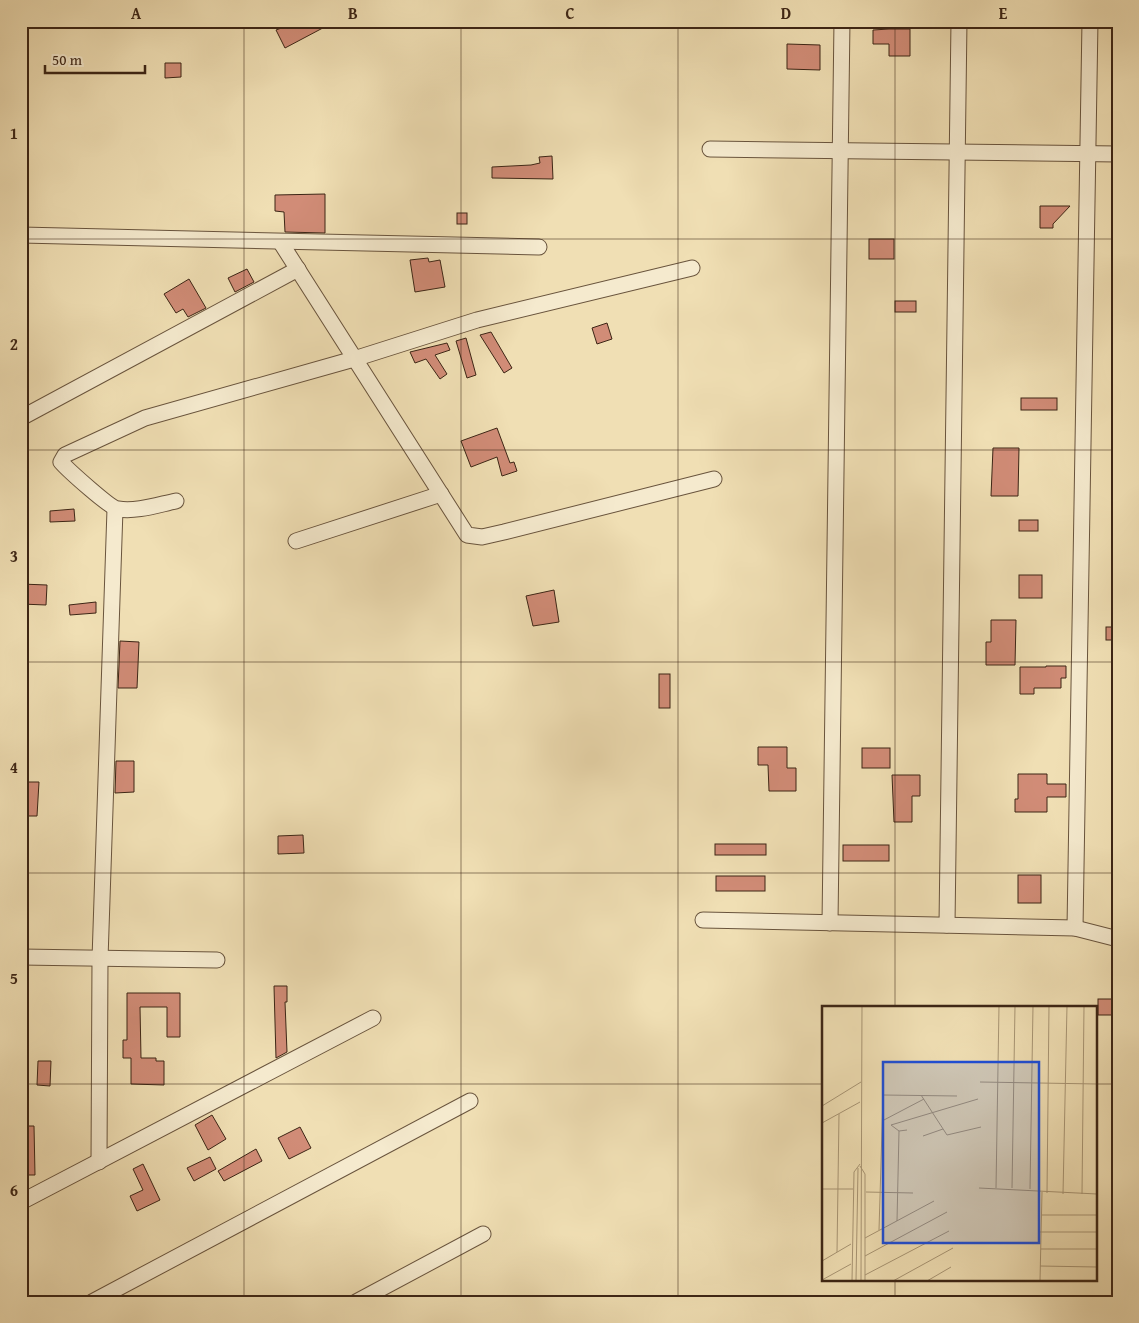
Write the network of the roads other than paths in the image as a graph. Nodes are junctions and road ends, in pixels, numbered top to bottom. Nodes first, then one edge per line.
1 (842, 21) edge
2 (959, 21) edge
3 (1090, 21) edge
4 (710, 149) dead end
5 (840, 151) junction
6 (957, 152) junction
7 (1088, 154) junction
8 (1118, 154) edge
9 (21, 235) edge
10 (281, 243) junction
11 (539, 247) dead end
12 (692, 268) dead end
13 (298, 269) junction
14 (354, 359) junction
15 (21, 418) edge
16 (714, 479) dead end
17 (441, 494) junction
18 (176, 501) dead end
19 (115, 509) junction
20 (296, 541) dead end
21 (703, 920) dead end
22 (830, 923) junction
23 (946, 925) junction
24 (1075, 928) junction
25 (1118, 939) edge
26 (21, 957) edge
27 (100, 960) junction
28 (217, 960) dead end
29 (373, 1018) dead end
30 (470, 1101) dead end
31 (99, 1162) junction
32 (21, 1202) edge
33 (483, 1234) dead end
34 (92, 1302) edge
35 (356, 1302) edge

1 - 5 street
2 - 6 street
3 - 7 street
4 - 5 street
5 - 6 street
5 - 22 street
6 - 7 street
6 - 23 street
7 - 8 street
7 - 24 street
9 - 10 street
10 - 11 street
10 - 13 street
12 - 14 street
13 - 14 street
13 - 15 street
14 - 17 street
14 - 19 street
16 - 17 street
17 - 20 street
18 - 19 street
19 - 27 street
21 - 22 street
22 - 23 street
23 - 24 street
24 - 25 street
26 - 27 street
27 - 28 street
27 - 31 street
29 - 31 street
30 - 34 street
31 - 32 street
33 - 35 street

